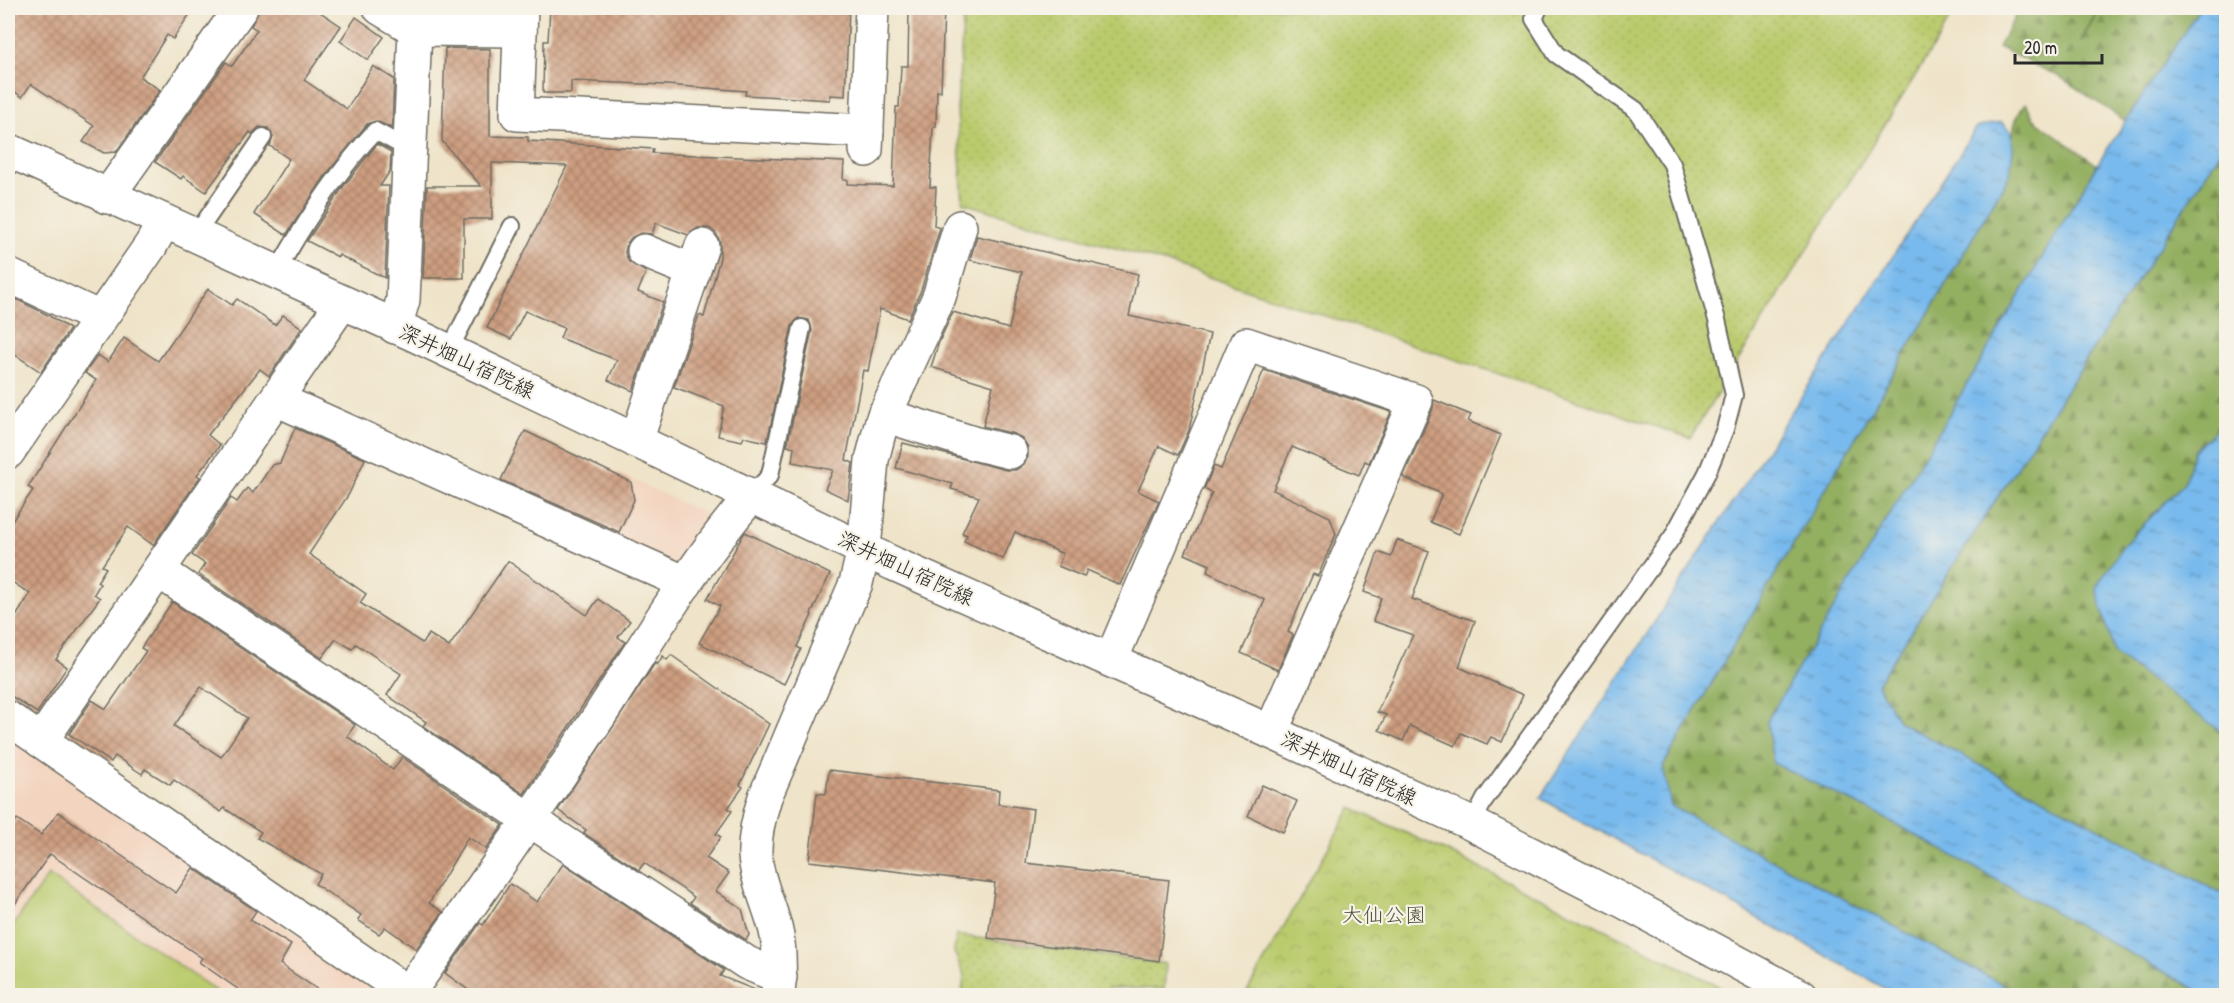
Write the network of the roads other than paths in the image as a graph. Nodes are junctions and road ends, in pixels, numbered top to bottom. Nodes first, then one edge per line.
1 (241, 8) edge
2 (380, 8) edge
3 (872, 8) edge
4 (1539, 8) edge
5 (415, 18) edge
6 (521, 19) edge
7 (263, 137) dead end
8 (8, 150) edge
9 (410, 150) junction
10 (107, 197) junction
11 (164, 222) junction
12 (512, 226) dead end
13 (960, 227) dead end
14 (195, 236) junction
15 (644, 252) dead end
16 (276, 273) junction
17 (8, 275) edge
18 (342, 303) junction
19 (100, 318) junction
20 (395, 327) junction
21 (802, 328) dead end
22 (449, 351) junction
23 (276, 399) junction
24 (884, 415) junction
25 (636, 441) junction
26 (8, 452) edge
27 (1010, 452) dead end
28 (752, 495) junction
29 (864, 549) junction
30 (159, 571) junction
31 (686, 583) junction
32 (1111, 660) junction
33 (8, 718) edge
34 (1271, 732) junction
35 (41, 741) junction
36 (530, 820) junction
37 (1472, 824) junction
38 (779, 987) edge
39 (409, 995) edge
40 (1800, 996) edge

1 - 10 street
2 - 5 street
3 - 6 street
4 - 37 lane
5 - 6 street
5 - 9 street
7 - 14 lane
8 - 10 street, 深井畑山宿院線
9 - 16 lane
9 - 20 street
10 - 11 street, 深井畑山宿院線
11 - 14 street, 深井畑山宿院線
11 - 19 street
12 - 22 lane
13 - 24 street
14 - 16 street, 深井畑山宿院線
15 - 25 street
16 - 18 street, 深井畑山宿院線
17 - 19 street
18 - 20 street, 深井畑山宿院線
18 - 23 street
19 - 26 street
20 - 22 street, 深井畑山宿院線
21 - 28 lane
22 - 25 street, 深井畑山宿院線
23 - 30 street
23 - 31 street
24 - 27 street
24 - 29 street
25 - 28 street, 深井畑山宿院線
28 - 29 street, 深井畑山宿院線
28 - 31 street
29 - 32 street, 深井畑山宿院線
29 - 38 street
30 - 35 street
30 - 36 street
31 - 36 street
32 - 34 street, 深井畑山宿院線
32 - 34 street
33 - 35 street
34 - 37 street, 深井畑山宿院線
35 - 39 street
36 - 38 street
36 - 39 street
37 - 40 street, 深井畑山宿院線

